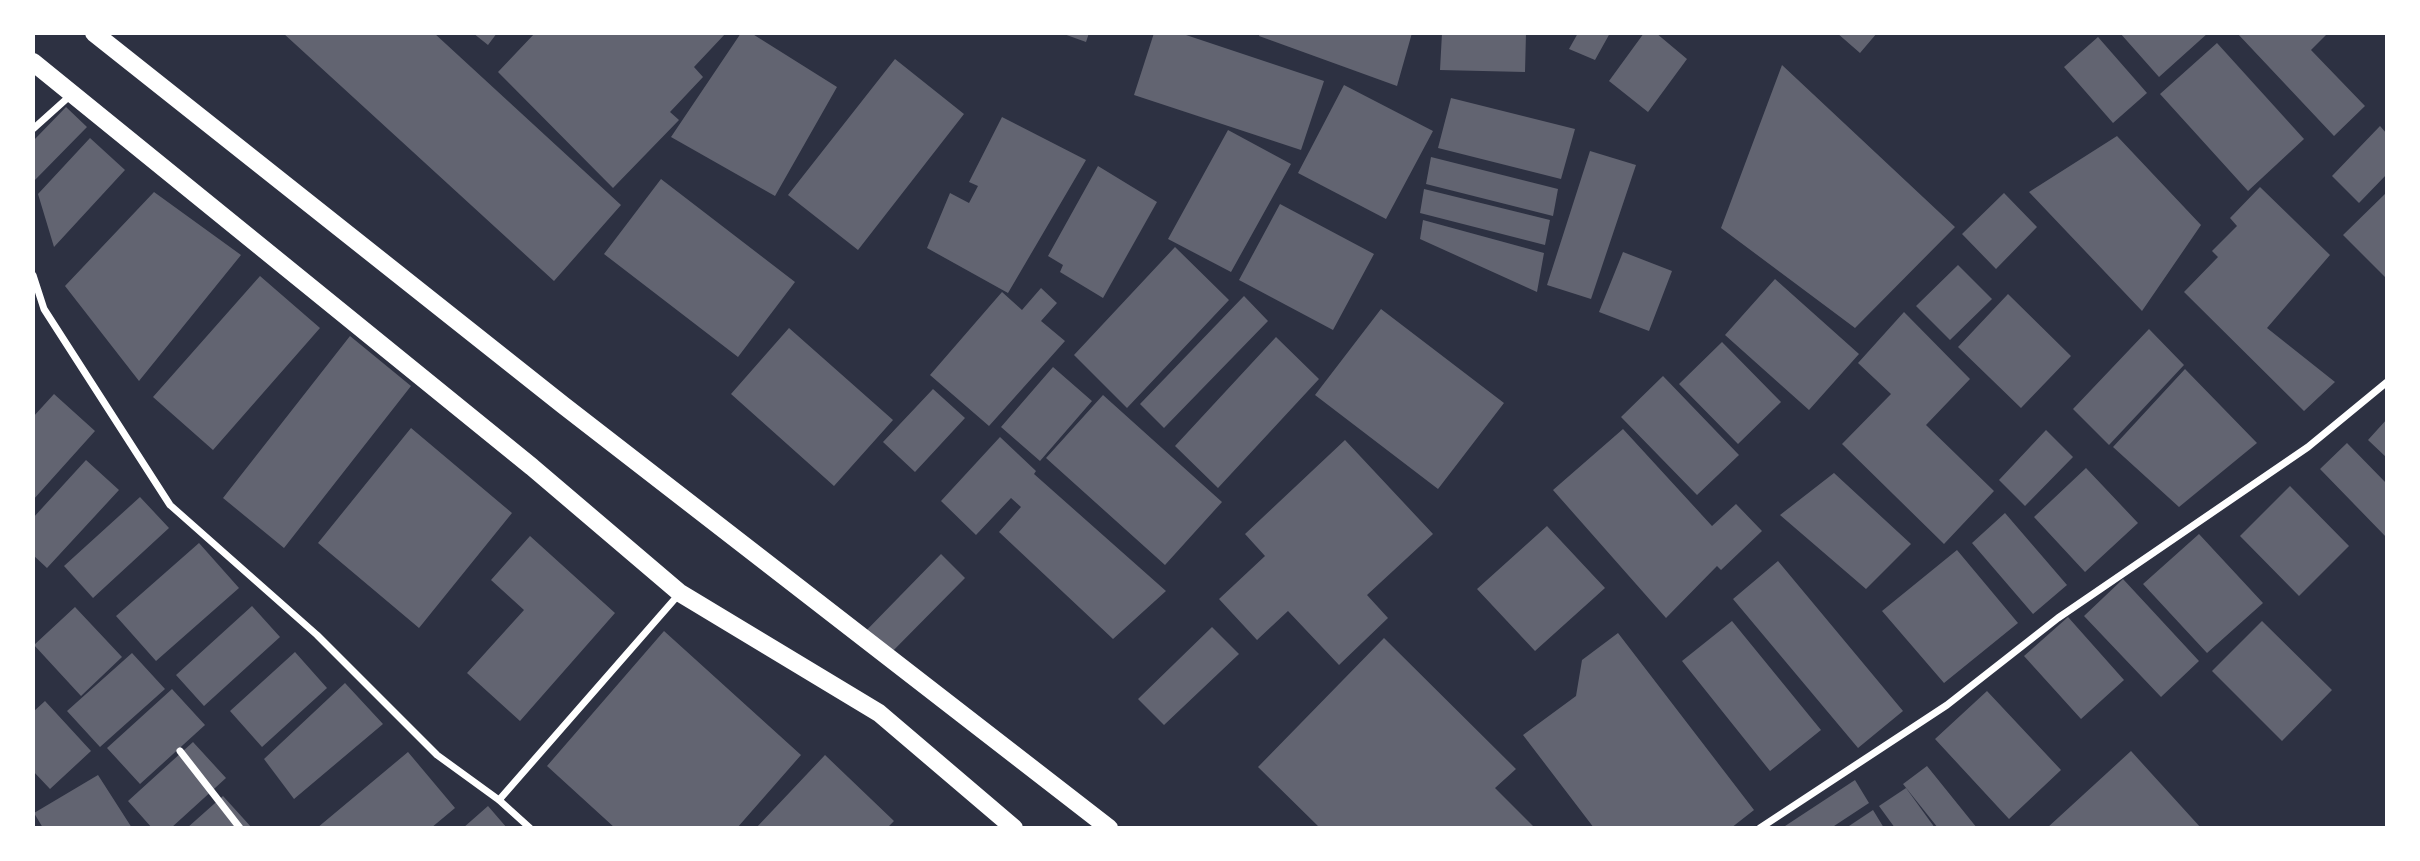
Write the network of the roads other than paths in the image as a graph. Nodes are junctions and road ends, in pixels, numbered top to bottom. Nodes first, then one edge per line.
1 (94, 33) edge
2 (33, 62) edge
3 (73, 93) junction
4 (33, 129) edge
5 (33, 275) edge
6 (2387, 382) edge
7 (680, 593) junction
8 (180, 751) dead end
9 (499, 800) junction
10 (240, 828) edge
11 (530, 828) edge
12 (1014, 828) edge
13 (1109, 828) edge
14 (1760, 828) edge

1 - 13 main road
2 - 3 main road
3 - 4 street
3 - 7 main road
5 - 9 street
6 - 14 street
7 - 9 street
7 - 12 main road
8 - 10 street
9 - 11 street

